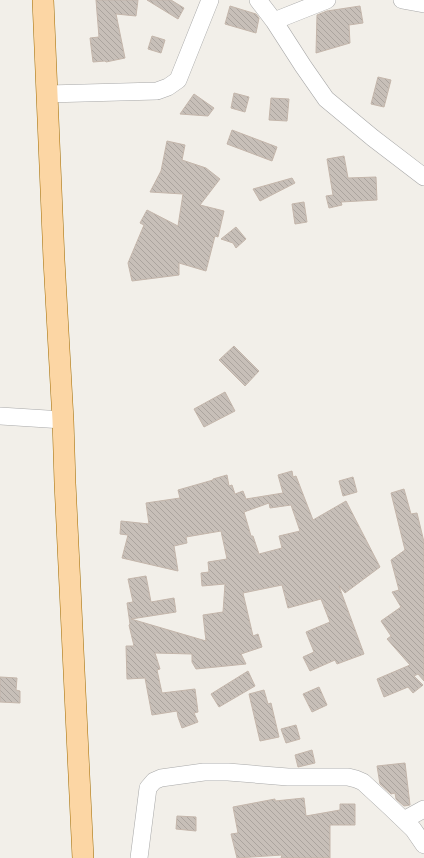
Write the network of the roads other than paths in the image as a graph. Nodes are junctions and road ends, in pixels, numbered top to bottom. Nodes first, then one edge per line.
1 (44, 0) edge
2 (210, 0) edge
3 (258, 0) edge
4 (327, 0) edge
5 (402, 0) edge
6 (424, 4) edge
7 (274, 21) junction
8 (48, 94) junction
9 (424, 177) edge
10 (0, 416) edge
11 (63, 420) junction
12 (424, 809) edge
13 (404, 820) junction
14 (424, 845) edge
15 (83, 858) edge
16 (139, 858) edge

1 - 8 main road
2 - 8 street
3 - 7 street
4 - 7 street
5 - 6 street
7 - 9 street
8 - 11 main road
10 - 11 street
11 - 15 main road
12 - 13 street
13 - 14 street
13 - 16 street

